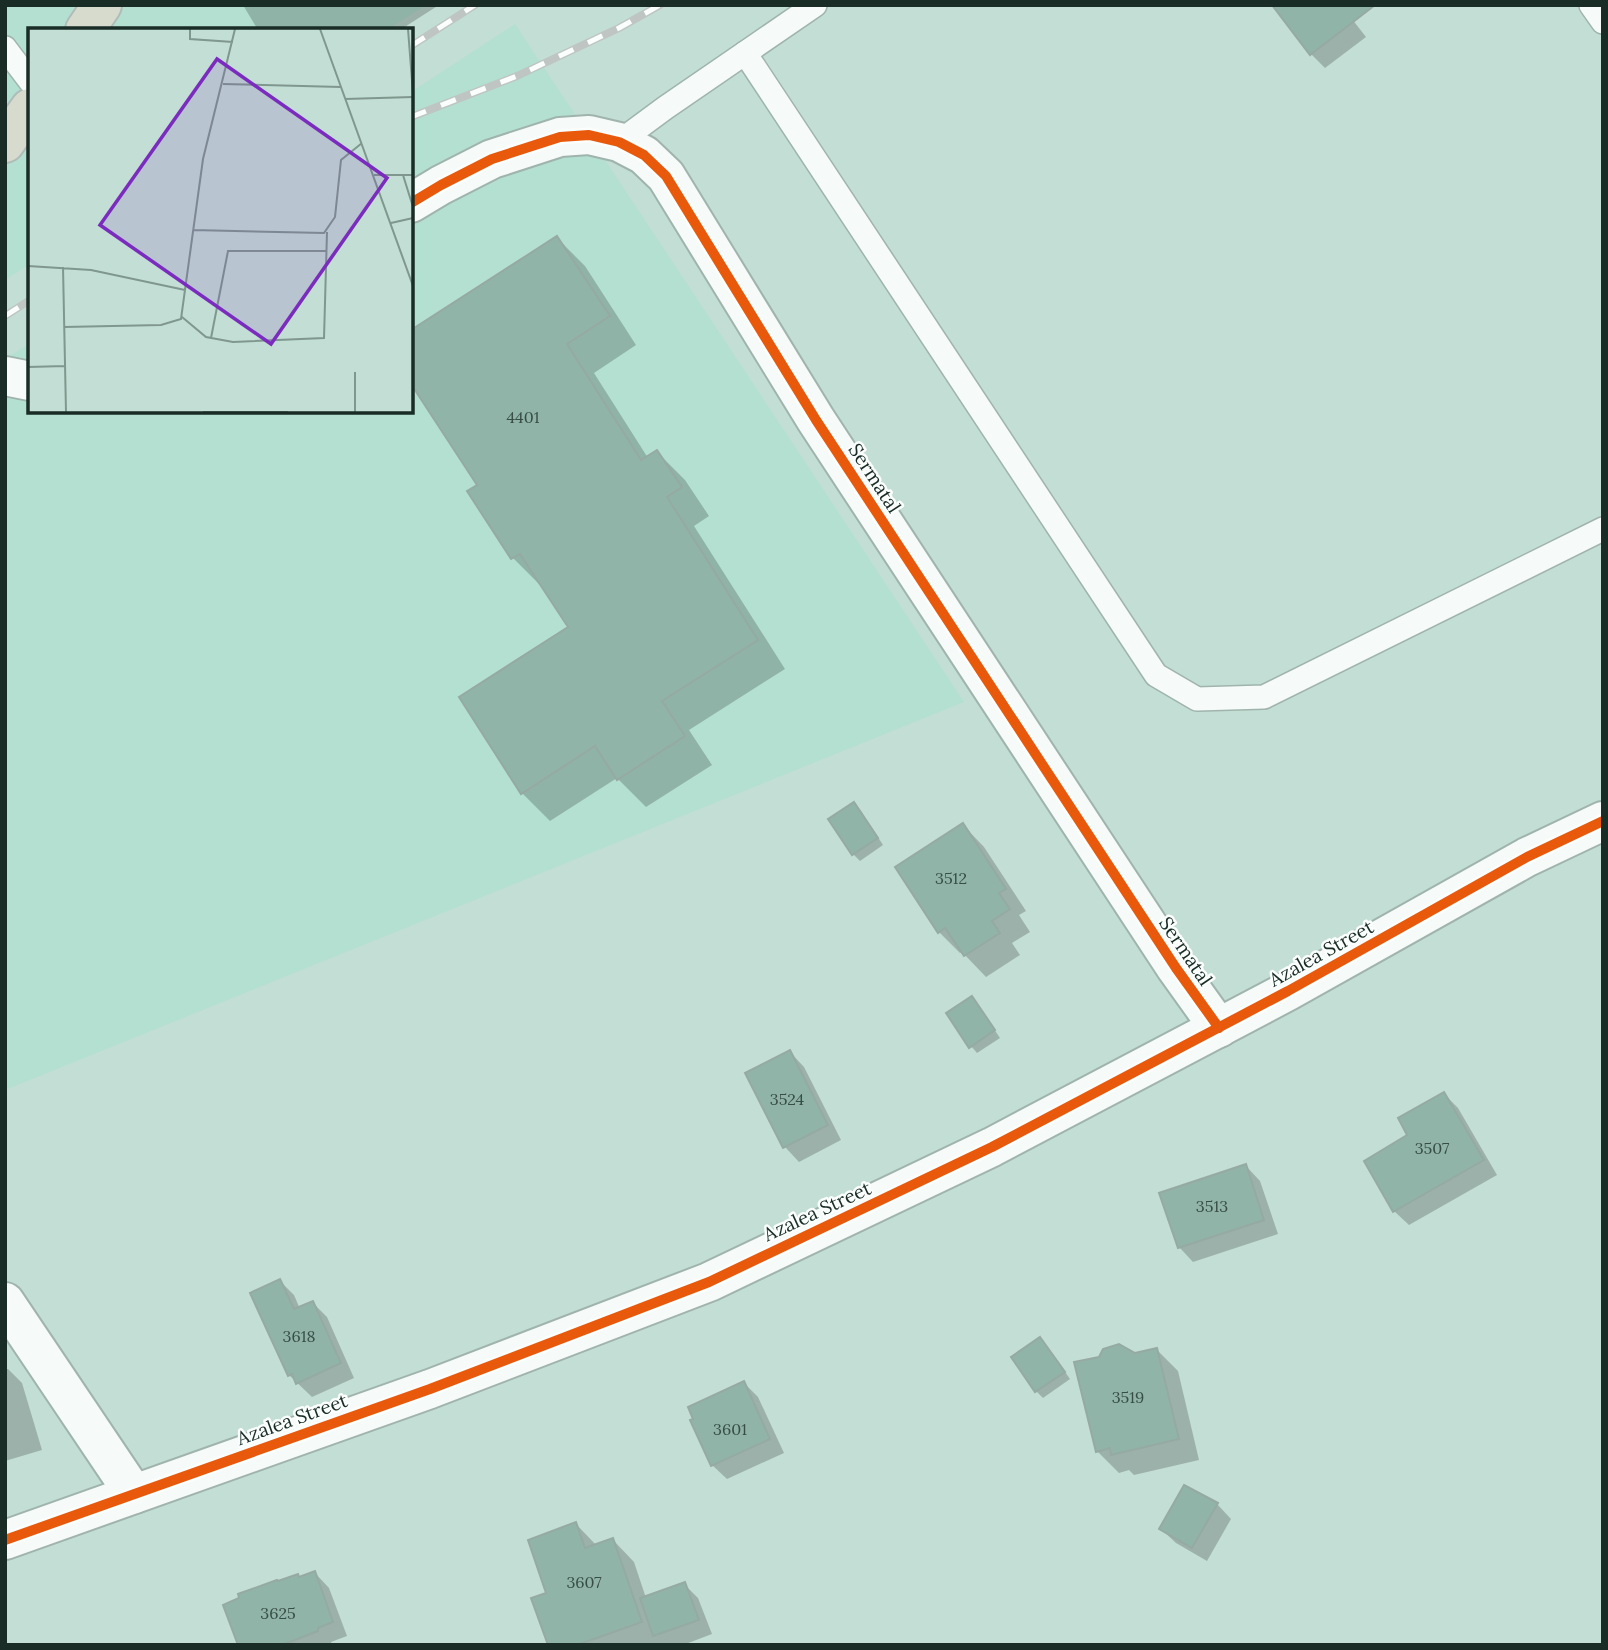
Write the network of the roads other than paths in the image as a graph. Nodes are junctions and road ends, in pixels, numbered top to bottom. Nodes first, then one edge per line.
1 (102, 5) edge
2 (815, 5) edge
3 (1591, 5) edge
4 (1603, 22) edge
5 (86, 28) edge
6 (5, 48) edge
7 (745, 53) junction
8 (28, 78) edge
9 (28, 111) edge
10 (619, 142) junction
11 (5, 143) edge
12 (413, 202) edge
13 (5, 376) edge
14 (28, 381) edge
15 (1603, 529) edge
16 (1603, 821) edge
17 (1219, 1028) junction
18 (5, 1302) edge
19 (134, 1494) junction
20 (5, 1540) edge

1 - 5 main road
2 - 7 lane
3 - 4 lane
6 - 8 lane
7 - 10 lane
7 - 15 lane
9 - 11 main road
10 - 12 street, Sermatal
10 - 17 street, Sermatal
13 - 14 street
16 - 17 street, Azalea Street
17 - 19 street, Azalea Street
18 - 19 street
19 - 20 street, Azalea Street

